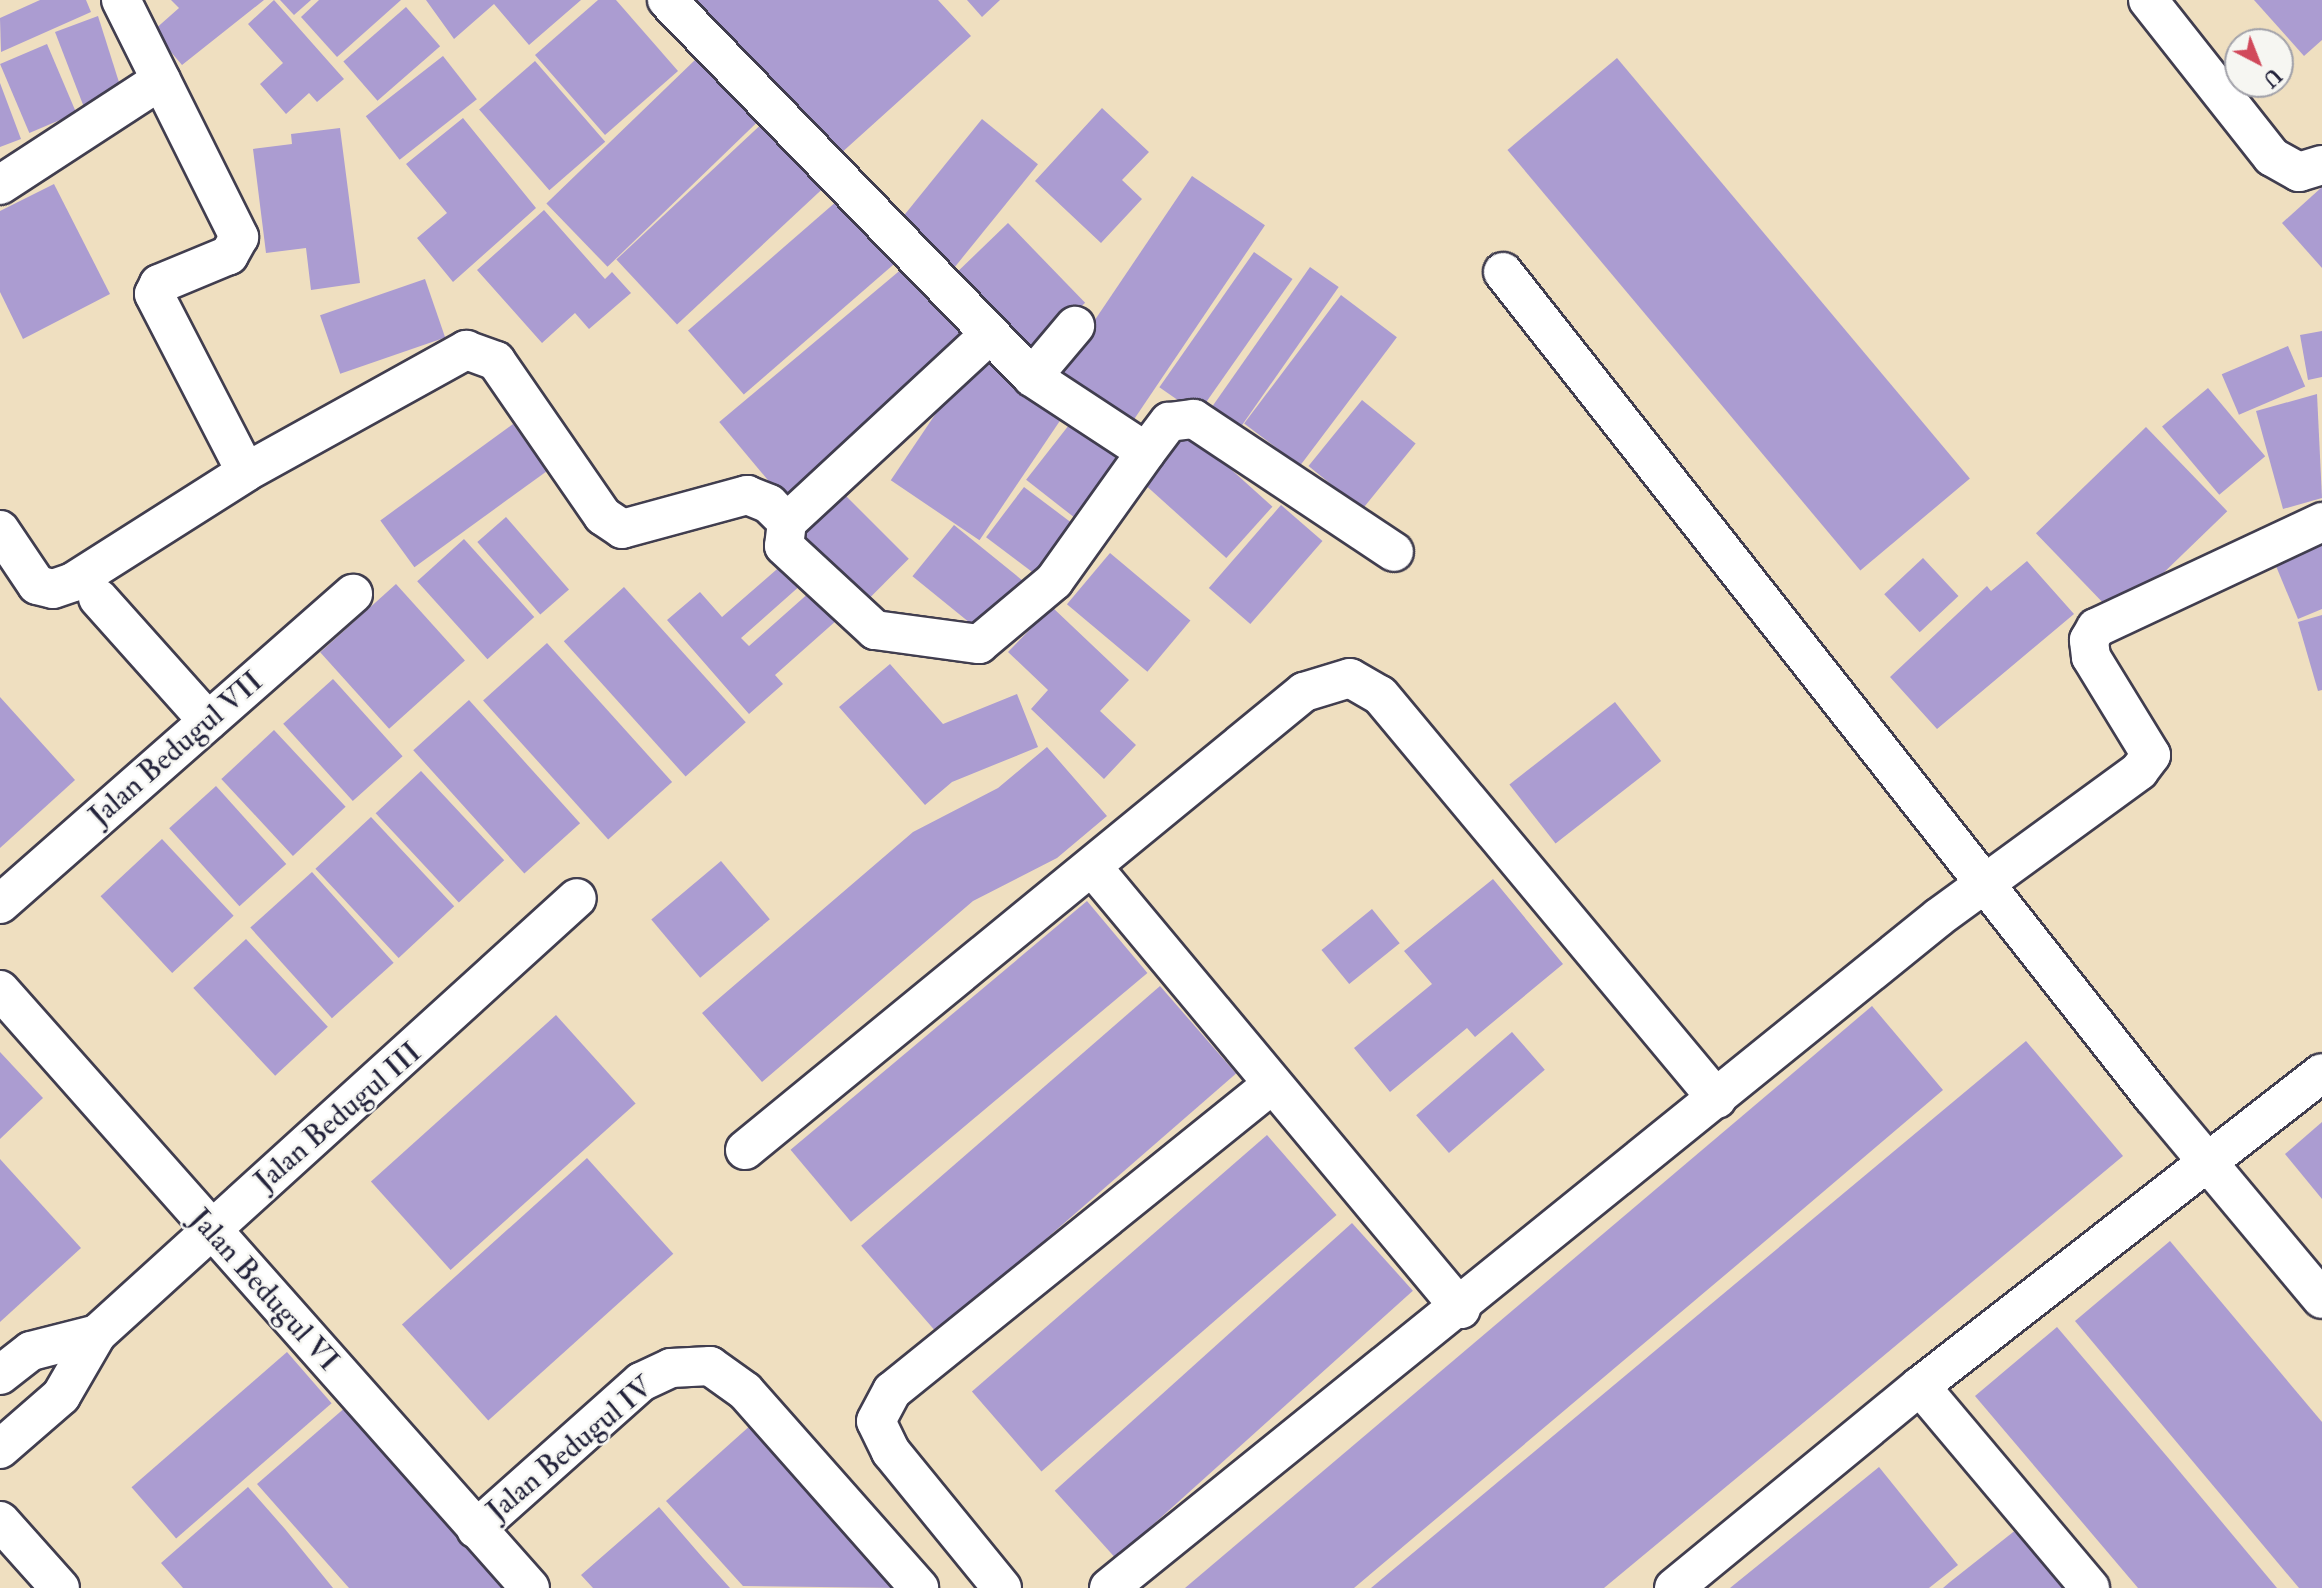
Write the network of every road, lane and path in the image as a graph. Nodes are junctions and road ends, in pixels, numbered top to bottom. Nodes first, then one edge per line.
1 (121, 0) edge
2 (667, 0) edge
3 (2148, 0) edge
4 (161, 80) junction
5 (2322, 165) edge
6 (0, 185) edge
7 (1503, 272) dead end
8 (1075, 326) dead end
9 (989, 335) junction
10 (1032, 377) junction
11 (1146, 452) junction
12 (246, 472) junction
13 (787, 522) junction
14 (2322, 522) edge
15 (0, 530) edge
16 (1394, 552) dead end
17 (353, 594) dead end
18 (98, 598) dead end
19 (208, 721) junction
20 (1094, 869) junction
21 (1987, 884) junction
22 (577, 898) dead end
23 (0, 904) edge
24 (0, 990) edge
25 (2322, 1073) edge
26 (1272, 1084) junction
27 (1717, 1099) junction
28 (745, 1150) dead end
29 (2208, 1159) junction
30 (210, 1229) junction
31 (2322, 1300) edge
32 (1461, 1309) junction
33 (96, 1334) junction
34 (0, 1376) edge
35 (1920, 1386) junction
36 (0, 1449) edge
37 (0, 1521) edge
38 (476, 1528) junction
39 (60, 1588) edge
40 (530, 1588) edge
41 (919, 1588) edge
42 (1002, 1588) edge
43 (1109, 1588) edge
44 (1674, 1588) edge
45 (2090, 1588) edge

1 - 4 street
2 - 9 street
3 - 5 street
4 - 6 street
4 - 12 street
7 - 21 street
8 - 10 street
9 - 10 street
9 - 13 street
10 - 11 street
11 - 13 street
11 - 16 street
12 - 13 street
12 - 15 street
14 - 21 street
17 - 19 street, Jalan Bedugul VII
18 - 19 street
19 - 23 street, Jalan Bedugul VII
20 - 26 street
20 - 27 street
20 - 28 street
21 - 27 street
21 - 29 street
22 - 30 street, Jalan Bedugul III
24 - 30 street, Jalan Bedugul VI
25 - 29 street
26 - 32 street
26 - 42 street
27 - 32 street
29 - 31 street
29 - 35 street
30 - 33 street, Jalan Bedugul III
30 - 38 street, Jalan Bedugul VI
32 - 43 street
33 - 34 street, Jalan Bedugul III
33 - 36 street, Jalan Bedugul III
35 - 44 street
35 - 45 street
37 - 39 street
38 - 40 street, Jalan Bedugul VI
38 - 41 street, Jalan Bedugul IV

